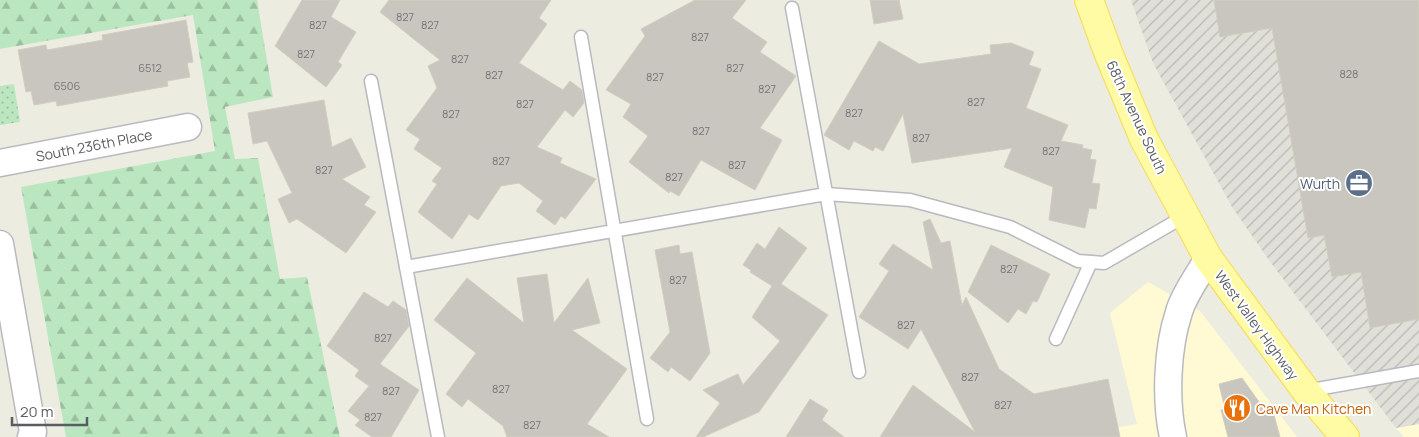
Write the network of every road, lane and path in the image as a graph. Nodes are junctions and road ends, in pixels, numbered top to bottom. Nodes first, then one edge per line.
1 (1089, 0) edge
2 (792, 8) dead end
3 (581, 37) dead end
4 (371, 81) dead end
5 (188, 126) dead end
6 (0, 163) edge
7 (826, 194) junction
8 (1185, 216) junction
9 (614, 232) junction
10 (0, 244) edge
11 (1208, 258) junction
12 (1091, 262) junction
13 (406, 267) junction
14 (1056, 339) dead end
15 (1419, 371) edge
16 (859, 372) dead end
17 (1306, 391) junction
18 (647, 419) dead end
19 (31, 437) edge
20 (438, 437) edge
21 (1173, 437) edge
22 (1345, 437) edge

1 - 8 main road, 68th Avenue South
2 - 7 lane
3 - 9 lane
4 - 13 lane
5 - 6 street, South 236th Place
7 - 9 lane
7 - 12 lane
7 - 16 lane
8 - 11 main road, 68th Avenue South
8 - 12 lane
9 - 13 lane
9 - 18 lane
10 - 19 street
11 - 17 main road, West Valley Highway
11 - 21 street
12 - 14 lane
13 - 20 lane
15 - 17 lane
17 - 22 main road, West Valley Highway

